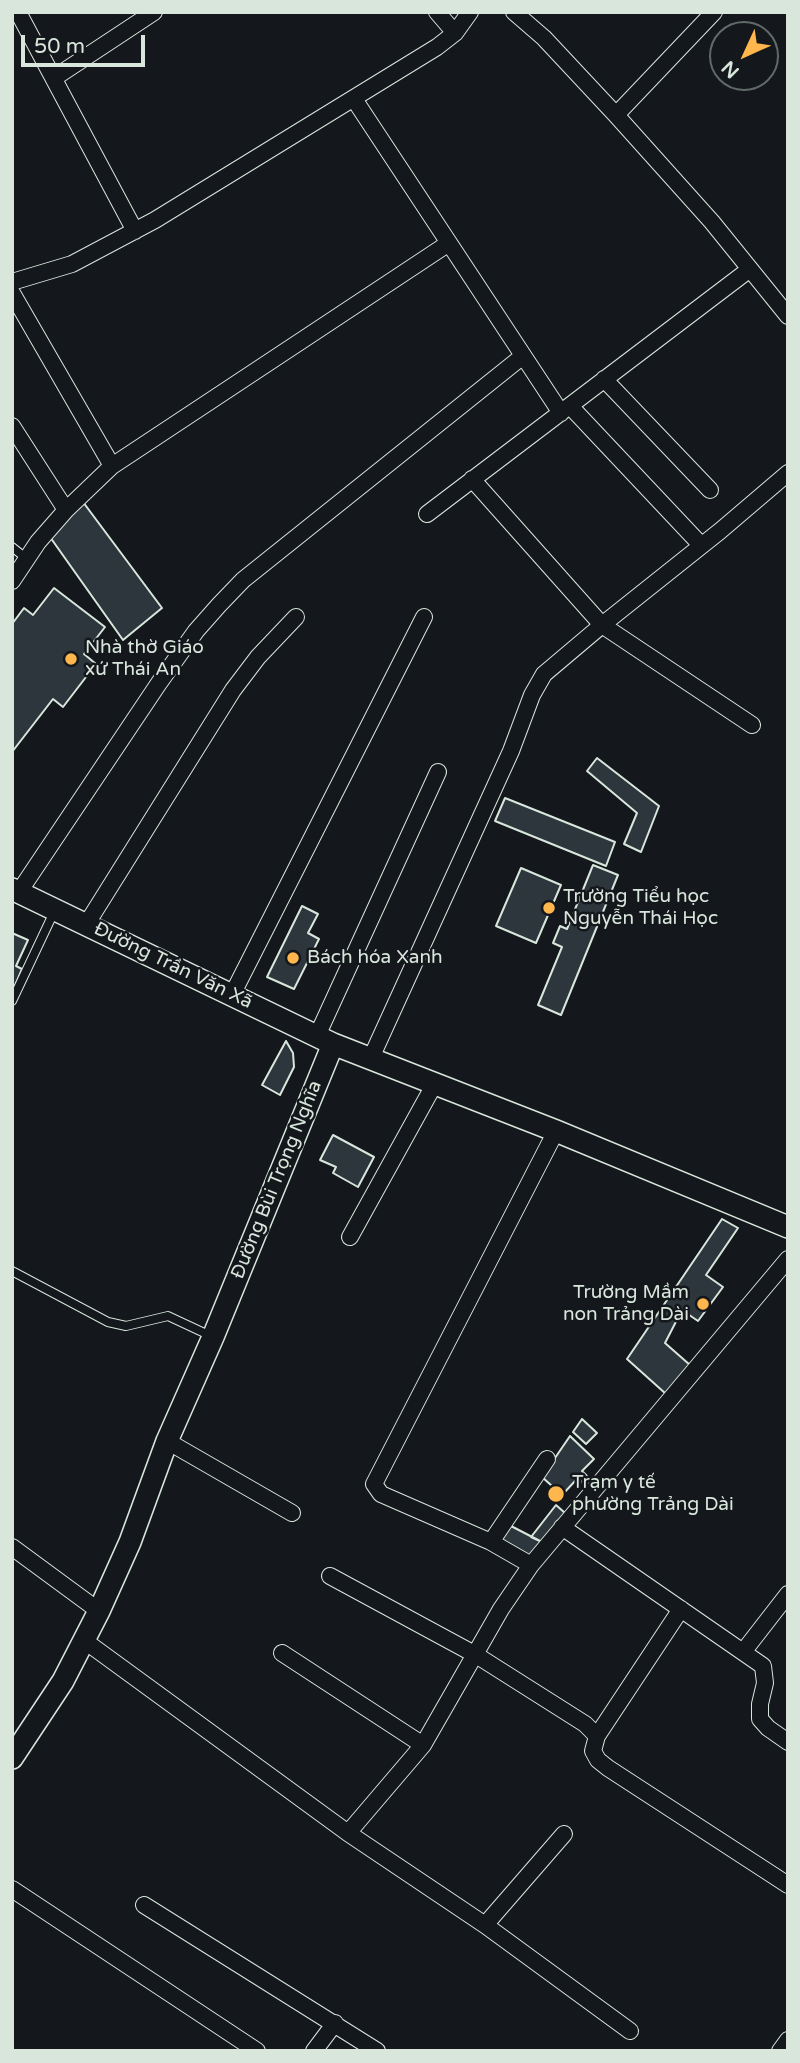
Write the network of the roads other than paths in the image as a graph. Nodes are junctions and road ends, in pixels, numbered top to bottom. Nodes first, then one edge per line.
1 (18, 12) edge
2 (154, 12) edge
3 (436, 12) edge
4 (470, 12) edge
5 (514, 12) edge
6 (714, 12) edge
7 (455, 33) junction
8 (54, 78) junction
9 (354, 99) junction
10 (616, 115) junction
11 (135, 231) junction
12 (449, 243) junction
13 (750, 269) junction
14 (13, 282) edge
15 (788, 316) edge
16 (523, 356) junction
17 (604, 379) junction
18 (566, 410) junction
19 (12, 426) edge
20 (112, 466) junction
21 (788, 473) edge
22 (472, 479) junction
23 (710, 490) dead end
24 (66, 510) junction
25 (427, 513) dead end
26 (701, 545) junction
27 (12, 547) edge
28 (27, 559) junction
29 (12, 581) edge
30 (296, 617) dead end
31 (424, 617) dead end
32 (602, 625) junction
33 (752, 725) dead end
34 (438, 772) dead end
35 (15, 891) edge
36 (55, 909) junction
37 (86, 925) junction
38 (232, 995) junction
39 (12, 1001) edge
40 (325, 1040) junction
41 (371, 1058) junction
42 (434, 1085) junction
43 (556, 1131) junction
44 (786, 1221) edge
45 (350, 1237) dead end
46 (788, 1259) edge
47 (12, 1271) edge
48 (213, 1337) junction
49 (167, 1441) junction
50 (547, 1459) dead end
51 (292, 1513) dead end
52 (562, 1527) junction
53 (491, 1542) junction
54 (12, 1546) edge
55 (531, 1565) junction
56 (330, 1576) dead end
57 (788, 1594) edge
58 (681, 1609) junction
59 (99, 1611) junction
60 (85, 1641) junction
61 (743, 1652) junction
62 (282, 1653) dead end
63 (476, 1655) junction
64 (597, 1736) junction
65 (788, 1742) edge
66 (423, 1745) junction
67 (12, 1758) edge
68 (348, 1833) junction
69 (564, 1834) dead end
70 (788, 1885) edge
71 (12, 1889) edge
72 (144, 1905) dead end
73 (485, 1925) junction
74 (335, 2023) junction
75 (631, 2031) dead end
76 (788, 2040) edge
77 (257, 2051) edge
78 (314, 2051) edge
79 (377, 2051) edge
80 (780, 2051) edge

1 - 8 street
2 - 8 street
3 - 7 street
4 - 7 street
5 - 10 street
6 - 10 street
7 - 9 street
8 - 11 street
9 - 11 street
9 - 12 street
10 - 13 street
11 - 14 street
12 - 16 street
12 - 20 street
13 - 15 street
13 - 17 street
14 - 20 street
16 - 18 street
16 - 35 street
17 - 18 street
17 - 23 street
18 - 22 street
18 - 26 street
19 - 24 street
20 - 24 street
21 - 26 street
22 - 25 street
22 - 32 street
24 - 28 street
26 - 32 street
27 - 28 lane
28 - 29 street
30 - 37 street
31 - 38 street
32 - 33 street
32 - 41 street
34 - 40 street
35 - 36 street, Đường Trần Văn Xã
36 - 37 street, Đường Trần Văn Xã
36 - 39 lane
37 - 38 street, Đường Trần Văn Xã
38 - 40 street, Đường Trần Văn Xã
40 - 41 street
40 - 48 street, Đường Bùi Trọng Nghĩa
41 - 42 street
42 - 43 street
42 - 45 street
43 - 44 street
43 - 53 street
46 - 52 street
47 - 48 lane
48 - 49 street, Đường Bùi Trọng Nghĩa
49 - 51 street
49 - 59 street, Đường Bùi Trọng Nghĩa
50 - 53 street
52 - 55 street
52 - 58 street
53 - 55 street
54 - 59 street
55 - 63 street
56 - 63 street
57 - 61 street
58 - 61 street
58 - 64 street
59 - 60 street, Đường Bùi Trọng Nghĩa
60 - 67 street, Đường Bùi Trọng Nghĩa
60 - 68 street
61 - 65 street
62 - 66 street
63 - 64 street
63 - 66 street
64 - 70 street
66 - 68 street
68 - 73 street
69 - 73 street
71 - 77 street
72 - 74 street
73 - 75 street
74 - 78 street
74 - 79 street
76 - 80 street

